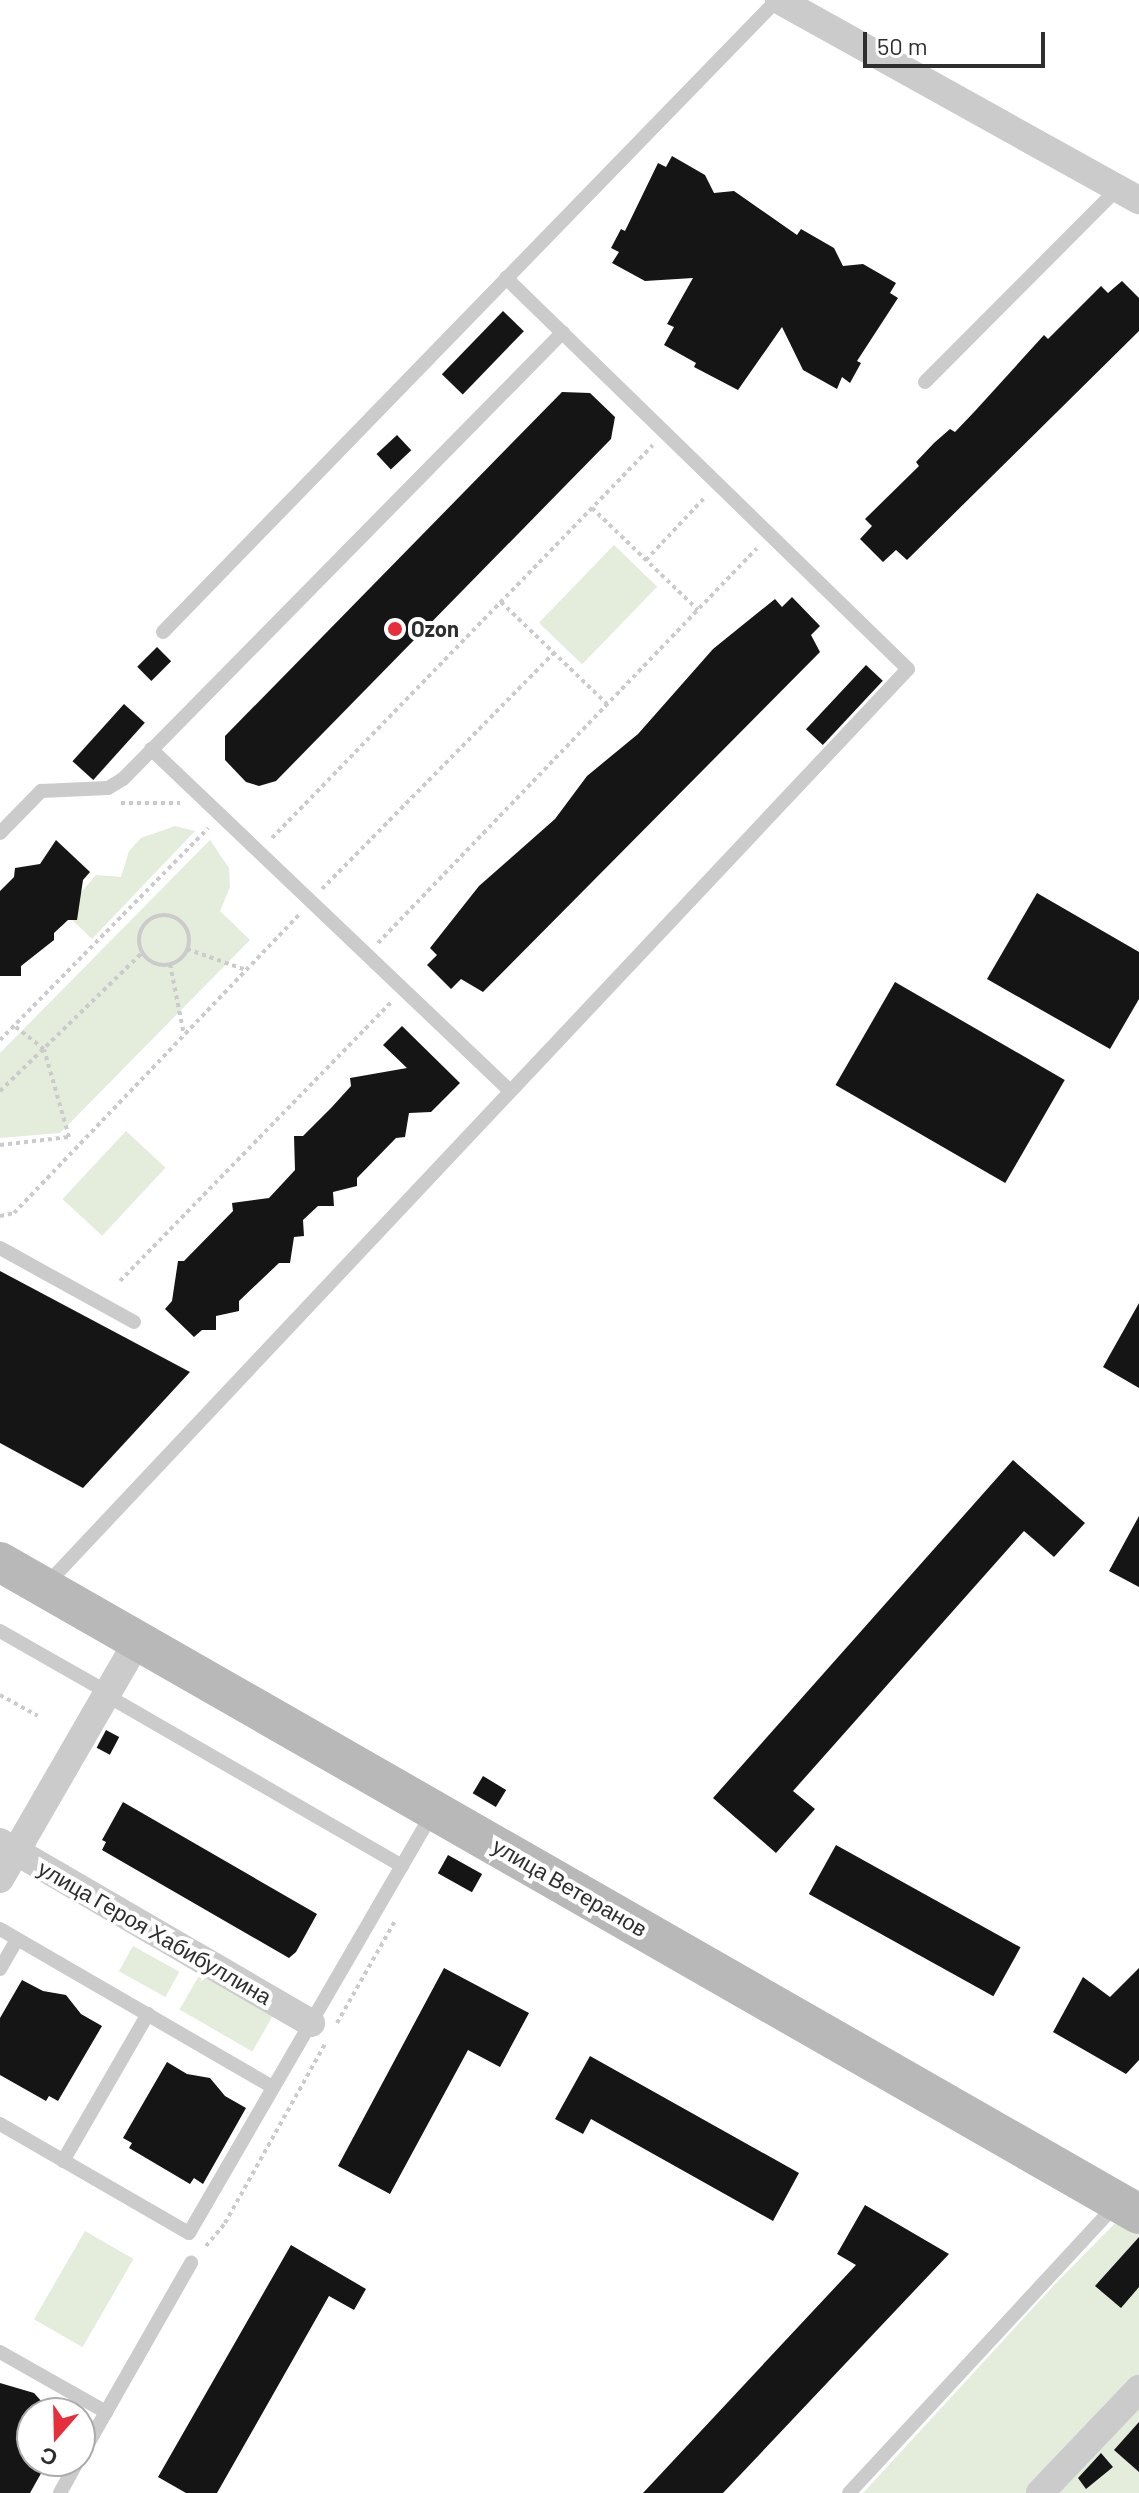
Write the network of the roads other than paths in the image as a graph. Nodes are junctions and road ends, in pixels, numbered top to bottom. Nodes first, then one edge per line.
1 (785, 1) edge
2 (1128, 194) edge
3 (506, 278) junction
4 (563, 332) junction
5 (925, 382) dead end
6 (163, 632) dead end
7 (151, 749) junction
8 (0, 833) edge
9 (508, 1089) junction
10 (0, 1248) edge
11 (134, 1322) dead end
12 (0, 1562) edge
13 (0, 1574) edge
14 (45, 1586) junction
15 (0, 1631) edge
16 (133, 1649) junction
17 (107, 1693) junction
18 (432, 1814) junction
19 (8, 1847) edge
20 (402, 1866) junction
21 (0, 1879) edge
22 (0, 1929) edge
23 (17, 1939) junction
24 (0, 1969) edge
25 (148, 2014) junction
26 (324, 2031) junction
27 (273, 2087) junction
28 (0, 2124) edge
29 (63, 2161) junction
30 (1127, 2212) edge
31 (191, 2263) road end
32 (0, 2352) edge
33 (1139, 2389) edge
34 (106, 2412) junction
35 (96, 2429) edge
36 (849, 2493) edge
37 (1040, 2493) edge

1 - 2 street
1 - 3 lane
2 - 5 lane
3 - 4 lane
3 - 6 lane
4 - 7 lane
4 - 9 lane
7 - 8 lane
7 - 9 lane
9 - 14 lane
10 - 11 lane
12 - 14 street, улица Ветеранов
13 - 16 street, улица Ветеранов
14 - 18 street, улица Ветеранов
15 - 17 lane
16 - 17 street
16 - 18 street, улица Ветеранов
17 - 19 street
17 - 20 lane
18 - 20 lane
18 - 30 street, улица Ветеранов
19 - 21 street
19 - 26 street, улица Героя Хабибуллина
20 - 26 lane
22 - 23 lane
23 - 24 lane
23 - 25 lane
25 - 27 lane
25 - 29 lane
26 - 27 lane
27 - 29 lane
28 - 29 lane
30 - 36 lane
31 - 34 lane
32 - 34 lane
33 - 37 street
34 - 35 lane

